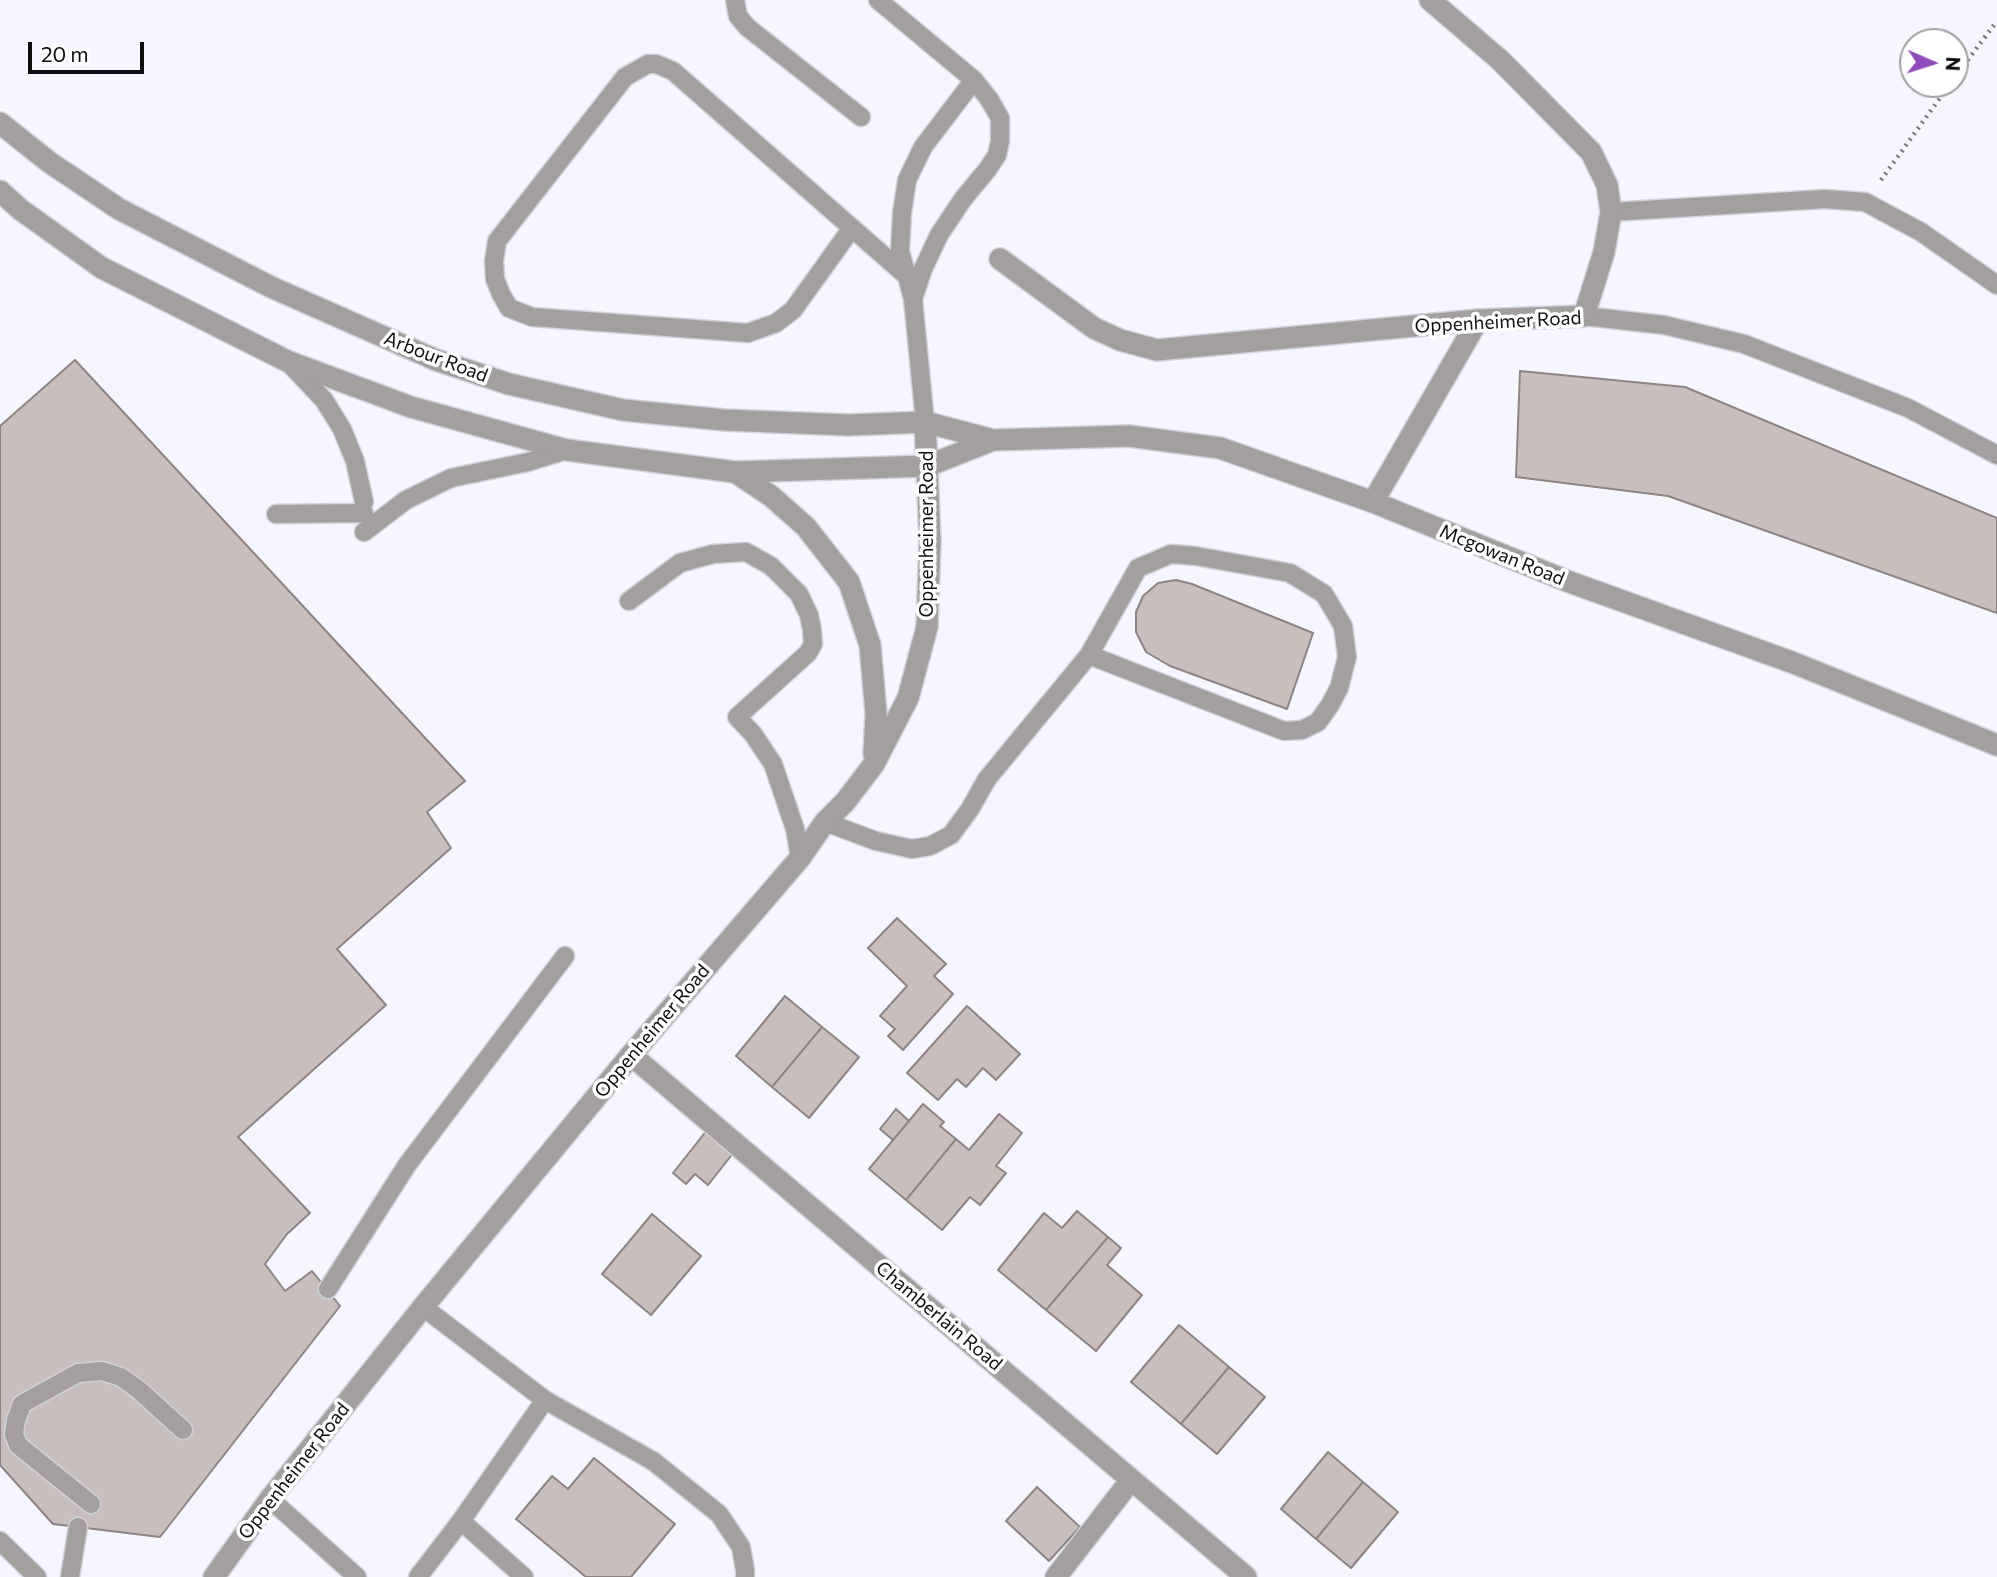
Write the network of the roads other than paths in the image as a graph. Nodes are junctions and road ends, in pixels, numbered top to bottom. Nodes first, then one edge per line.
1 (735, 0) edge
2 (878, 0) edge
3 (1430, 0) edge
4 (974, 80) junction
5 (861, 117) dead end
6 (0, 123) edge
7 (0, 191) edge
8 (1611, 212) junction
9 (852, 228) junction
10 (1000, 259) dead end
11 (908, 277) junction
12 (1997, 285) edge
13 (914, 299) junction
14 (1584, 316) junction
15 (1478, 320) junction
16 (287, 361) junction
17 (925, 422) junction
18 (993, 440) junction
19 (567, 450) junction
20 (1997, 455) edge
21 (927, 466) junction
22 (735, 472) junction
23 (1373, 502) junction
24 (276, 514) dead end
25 (364, 532) dead end
26 (629, 601) dead end
27 (1089, 655) junction
28 (1997, 746) edge
29 (874, 764) junction
30 (825, 822) junction
31 (800, 858) junction
32 (565, 956) dead end
33 (631, 1055) junction
34 (328, 1289) dead end
35 (423, 1307) junction
36 (544, 1400) junction
37 (183, 1430) dead end
38 (1131, 1480) junction
39 (270, 1499) junction
40 (91, 1504) dead end
41 (461, 1521) junction
42 (78, 1527) dead end
43 (0, 1541) edge
44 (37, 1577) edge
45 (70, 1577) edge
46 (214, 1577) edge
47 (357, 1577) edge
48 (418, 1577) edge
49 (524, 1577) edge
50 (745, 1577) edge
51 (1056, 1577) edge
52 (1246, 1577) edge

1 - 5 lane
2 - 4 lane
3 - 8 street
4 - 11 lane
4 - 13 lane
6 - 17 street, Arbour Road
7 - 16 street
8 - 12 lane
8 - 14 street
9 - 9 lane
9 - 11 lane
10 - 15 street, Oppenheimer Road
11 - 13 lane
13 - 17 lane
14 - 15 street, Oppenheimer Road
14 - 20 lane, Oppenheimer Road
15 - 23 street
16 - 19 street
16 - 24 lane
17 - 18 street, Mcgowan Road
17 - 21 street, Oppenheimer Road
18 - 21 street, Mcgowan Road
18 - 23 street, Mcgowan Road
19 - 22 street
19 - 25 lane
21 - 22 street
21 - 29 street, Oppenheimer Road
22 - 29 street
23 - 28 street, Mcgowan Road
26 - 31 lane
27 - 27 lane
27 - 30 lane
29 - 30 street, Oppenheimer Road
30 - 31 street, Oppenheimer Road
31 - 33 street, Oppenheimer Road
32 - 34 lane
33 - 35 street, Oppenheimer Road
33 - 38 street, Chamberlain Road
35 - 36 lane
35 - 39 street, Oppenheimer Road
36 - 41 lane
36 - 50 lane
37 - 40 lane
38 - 51 street
38 - 52 street, Chamberlain Road
39 - 46 street, Oppenheimer Road
39 - 47 lane
41 - 48 lane
41 - 49 lane
42 - 45 lane
43 - 44 lane

